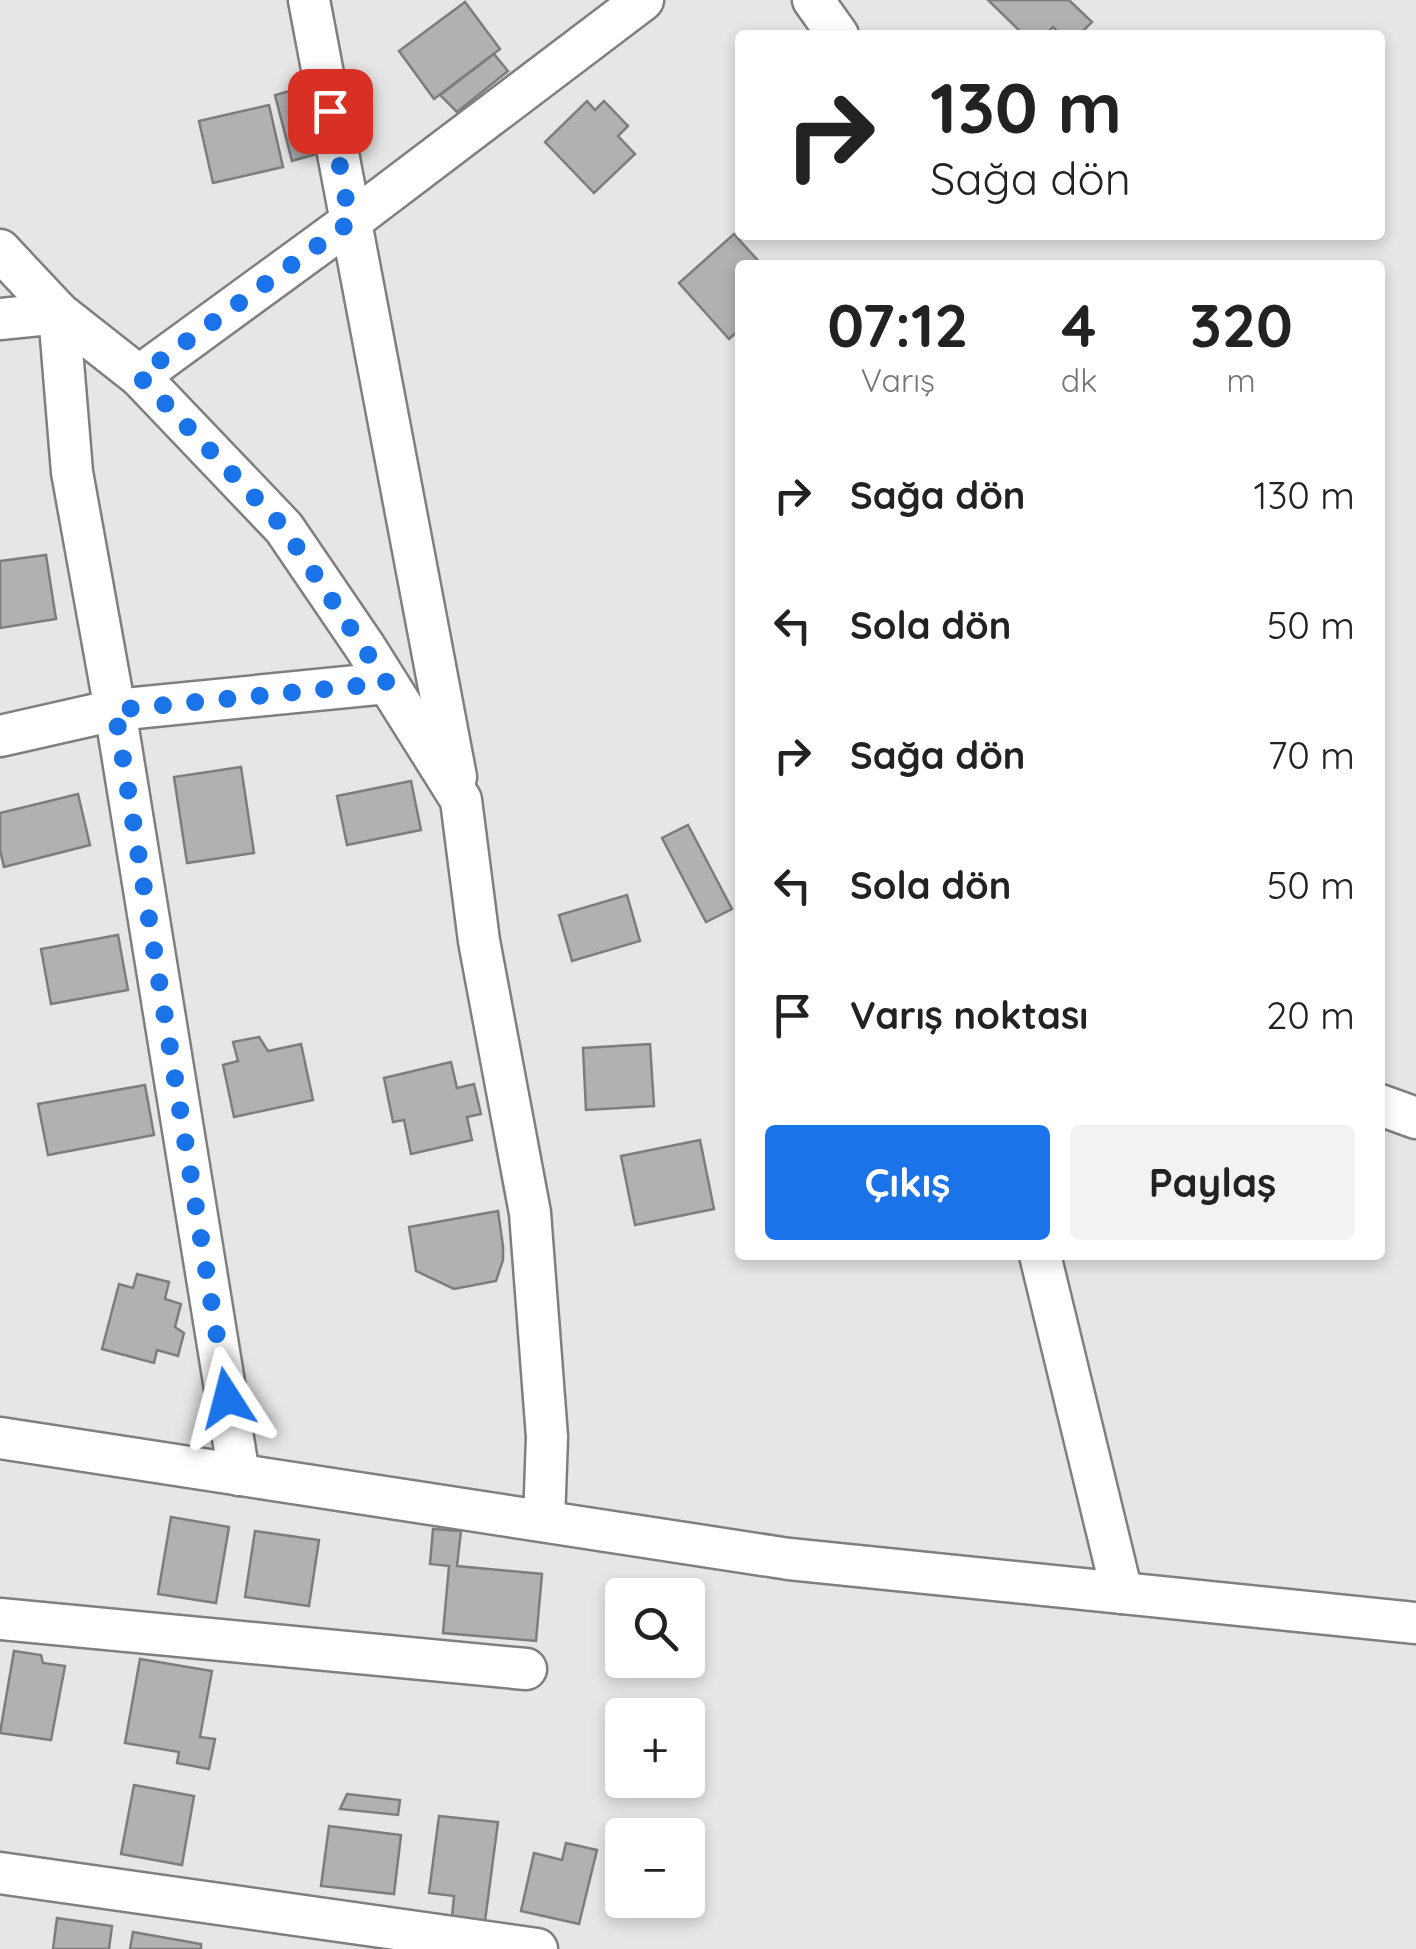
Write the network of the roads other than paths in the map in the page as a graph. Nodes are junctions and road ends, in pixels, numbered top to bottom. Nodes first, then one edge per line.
1 (309, 0) edge
2 (644, 0) edge
3 (812, 0) edge
4 (834, 30) edge
5 (350, 222) junction
6 (0, 250) edge
7 (59, 313) junction
8 (0, 319) edge
9 (139, 376) junction
10 (387, 683) junction
11 (115, 710) junction
12 (0, 736) edge
13 (461, 800) junction
14 (1385, 1106) edge
15 (1416, 1118) edge
16 (1041, 1260) edge
17 (0, 1438) edge
18 (239, 1475) junction
19 (544, 1522) junction
20 (1122, 1593) junction
21 (0, 1619) edge
22 (1416, 1623) edge
23 (526, 1670) dead end
24 (0, 1872) edge
25 (537, 1949) edge

1 - 5 street
2 - 5 street
3 - 4 street
5 - 9 street
5 - 13 street
6 - 7 street
7 - 8 street
7 - 9 street
7 - 11 street
9 - 10 street
10 - 11 street
10 - 13 street
11 - 12 street
11 - 18 street
13 - 19 street
14 - 15 street
16 - 20 street
17 - 18 street
18 - 19 street
19 - 20 street
20 - 22 street
21 - 23 street
24 - 25 street

